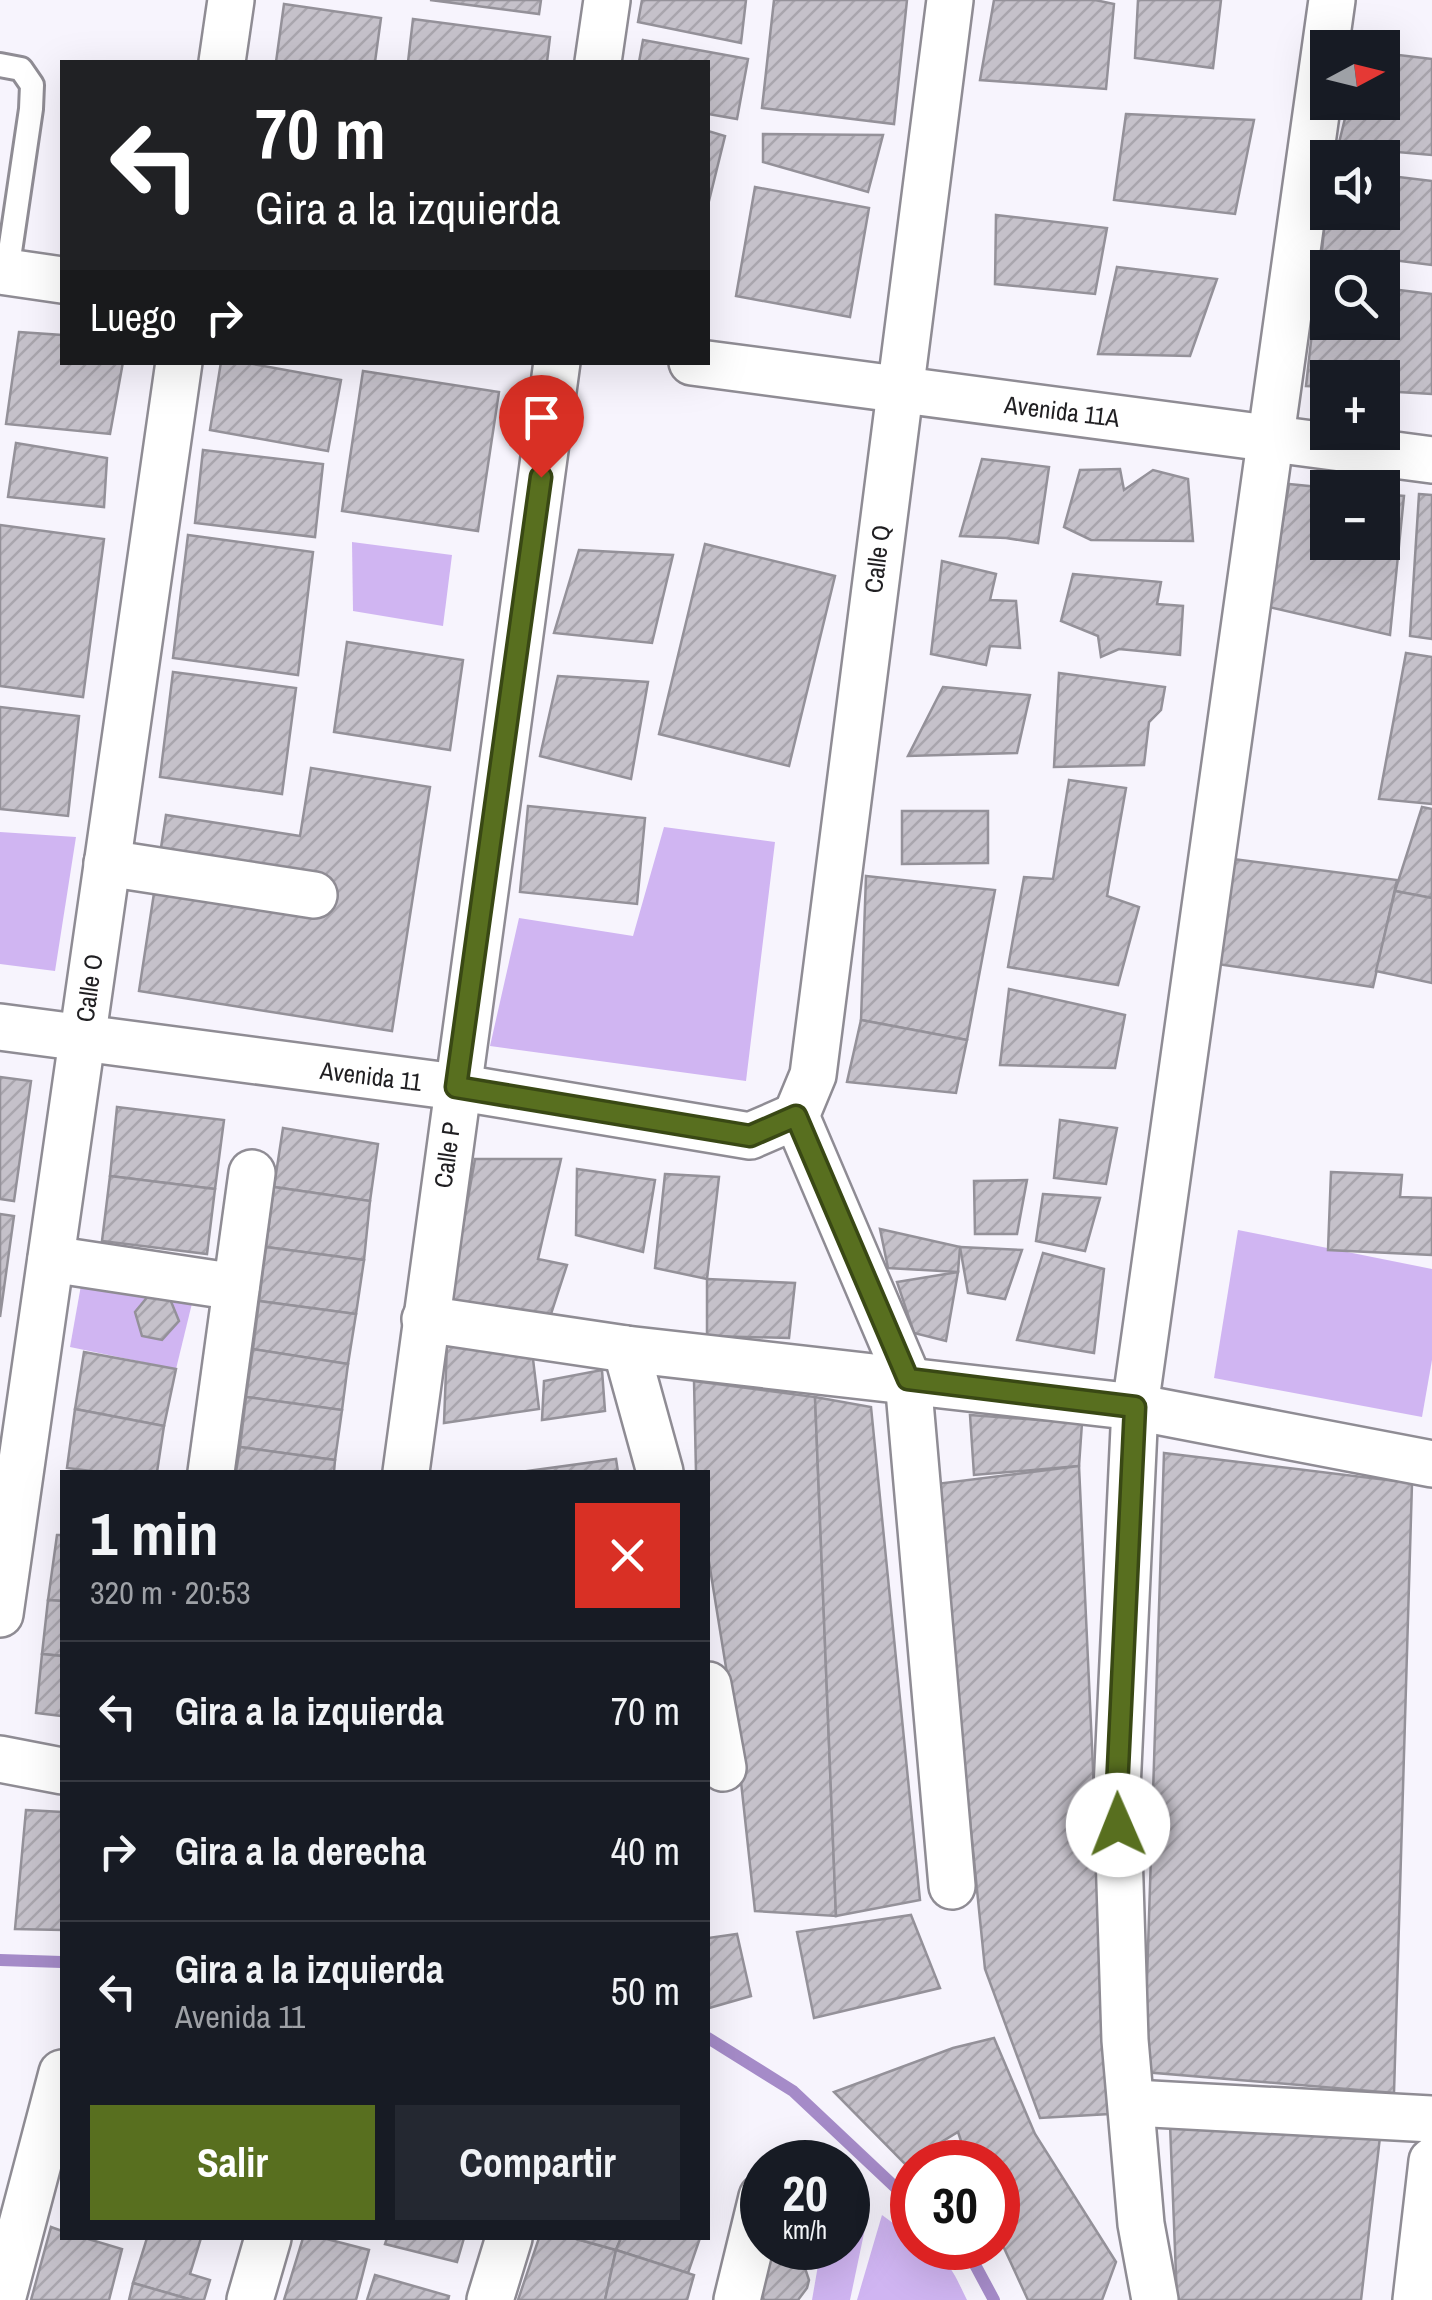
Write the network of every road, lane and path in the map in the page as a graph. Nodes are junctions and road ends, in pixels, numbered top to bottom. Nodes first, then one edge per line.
1 (230, 0) edge
2 (607, 0) edge
3 (950, 0) edge
4 (1332, 0) edge
5 (222, 60) edge
6 (598, 60) edge
7 (0, 66) edge
8 (4, 272) edge
9 (60, 280) edge
10 (710, 364) edge
11 (179, 365) edge
12 (556, 365) edge
13 (899, 390) junction
14 (1271, 439) junction
15 (1432, 460) edge
16 (107, 863) junction
17 (314, 895) dead end
18 (0, 1027) edge
19 (82, 1038) junction
20 (456, 1087) junction
21 (796, 1116) junction
22 (252, 1174) dead end
23 (50, 1258) junction
24 (236, 1287) junction
25 (425, 1319) junction
26 (626, 1349) junction
27 (908, 1379) junction
28 (1135, 1407) junction
29 (1432, 1464) edge
30 (212, 1470) edge
31 (406, 1470) edge
32 (659, 1470) edge
33 (0, 1614) edge
34 (710, 1696) edge
35 (0, 1759) edge
36 (723, 1768) dead end
37 (60, 1770) edge
38 (952, 1886) dead end
39 (60, 2082) edge
40 (1132, 2103) junction
41 (1432, 2118) edge
42 (1432, 2161) edge
43 (267, 2240) edge
44 (508, 2240) edge
45 (744, 2270) edge
46 (2, 2300) edge
47 (250, 2300) edge
48 (490, 2300) edge
49 (737, 2300) edge
50 (1155, 2300) edge
51 (1416, 2300) edge

1 - 5 street
2 - 6 street
3 - 13 street, Calle Q
4 - 14 street
7 - 8 lane
8 - 9 street
10 - 13 street, Avenida 11A
11 - 16 street, Calle O
12 - 20 street, Calle P
13 - 14 street, Avenida 11A
13 - 21 street, Calle Q
14 - 15 street, Avenida 11A
14 - 28 street
16 - 17 street
16 - 19 street, Calle O
18 - 19 street, Avenida 11
19 - 20 street, Avenida 11
19 - 23 street, Calle O
20 - 21 street, Avenida 11
20 - 25 street, Calle P
21 - 27 street
22 - 24 street
23 - 24 street
23 - 33 street, Calle O
24 - 30 street
25 - 26 street
25 - 31 street, Calle P
26 - 27 street
26 - 32 street
27 - 28 street
27 - 38 street
28 - 29 street
28 - 40 street
34 - 36 street
35 - 37 street
39 - 46 street
40 - 41 street
40 - 50 street
42 - 51 street
43 - 47 street
44 - 48 street
45 - 49 street

